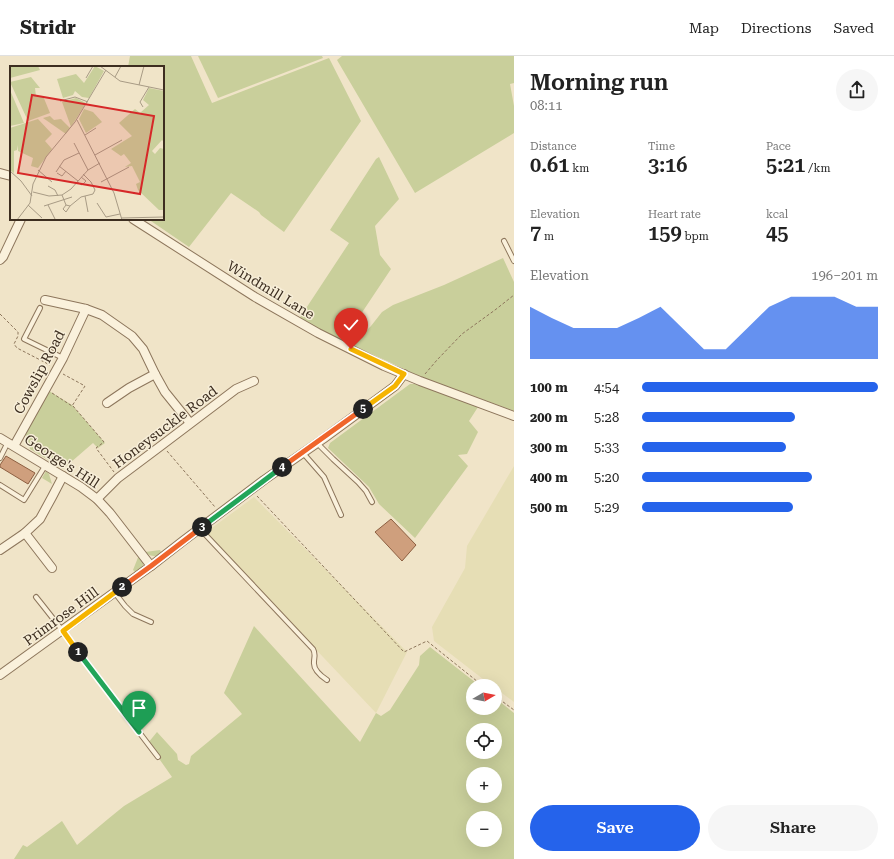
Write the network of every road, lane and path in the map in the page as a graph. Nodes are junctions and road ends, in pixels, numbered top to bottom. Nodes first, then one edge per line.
1 (0, 174) edge
2 (10, 176) edge
3 (21, 220) edge
4 (135, 220) edge
5 (504, 241) dead end
6 (0, 260) edge
7 (514, 261) edge
8 (514, 295) edge
9 (45, 300) dead end
10 (40, 308) dead end
11 (86, 309) junction
12 (63, 358) junction
13 (56, 370) junction
14 (155, 374) junction
15 (404, 374) junction
16 (254, 381) dead end
17 (420, 381) junction
18 (45, 390) junction
19 (107, 403) dead end
20 (72, 406) junction
21 (514, 416) edge
22 (190, 423) junction
23 (0, 438) edge
24 (317, 443) junction
25 (11, 444) junction
26 (162, 445) junction
27 (302, 453) junction
28 (0, 458) edge
29 (46, 465) junction
30 (116, 475) dead end
31 (63, 476) junction
32 (0, 485) edge
33 (251, 489) junction
34 (97, 499) junction
35 (372, 502) dead end
36 (220, 513) junction
37 (341, 515) dead end
38 (199, 528) junction
39 (25, 532) junction
40 (0, 550) edge
41 (151, 566) junction
42 (52, 568) dead end
43 (114, 593) junction
44 (36, 597) dead end
45 (151, 622) dead end
46 (63, 631) junction
47 (0, 676) edge
48 (474, 679) edge
49 (327, 680) dead end
50 (502, 701) edge
51 (514, 710) edge
52 (158, 757) dead end

1 - 2 street
3 - 6 street
4 - 15 street, Windmill Lane
5 - 7 lane
8 - 17 path
9 - 11 street
10 - 12 lane
11 - 12 street, Cowslip Road
11 - 14 street
12 - 13 street, Cowslip Road
13 - 18 street, Cowslip Road
13 - 20 path
14 - 19 street
14 - 22 street
15 - 17 street, Windmill Lane
15 - 24 street, Primrose Hill
16 - 22 street, Honeysuckle Road
17 - 21 street, Windmill Lane
18 - 20 path
18 - 25 street, Cowslip Road
20 - 30 path
22 - 26 street, Honeysuckle Road
23 - 25 street, George's Hill
24 - 27 street, Primrose Hill
24 - 35 lane
25 - 28 lane
25 - 29 street, George's Hill
26 - 34 street, Honeysuckle Road
26 - 36 path
27 - 33 street, Primrose Hill
27 - 37 lane
29 - 31 street, George's Hill
29 - 32 lane
31 - 34 street, George's Hill
31 - 39 street
33 - 36 street, Primrose Hill
33 - 48 path
34 - 41 street, George's Hill
36 - 38 street, Primrose Hill
38 - 41 street, Primrose Hill
38 - 49 lane
39 - 40 street
39 - 42 street
41 - 43 street, Primrose Hill
43 - 45 lane
43 - 46 street, Primrose Hill
44 - 46 lane
46 - 47 street, Primrose Hill
46 - 52 lane
50 - 51 path

